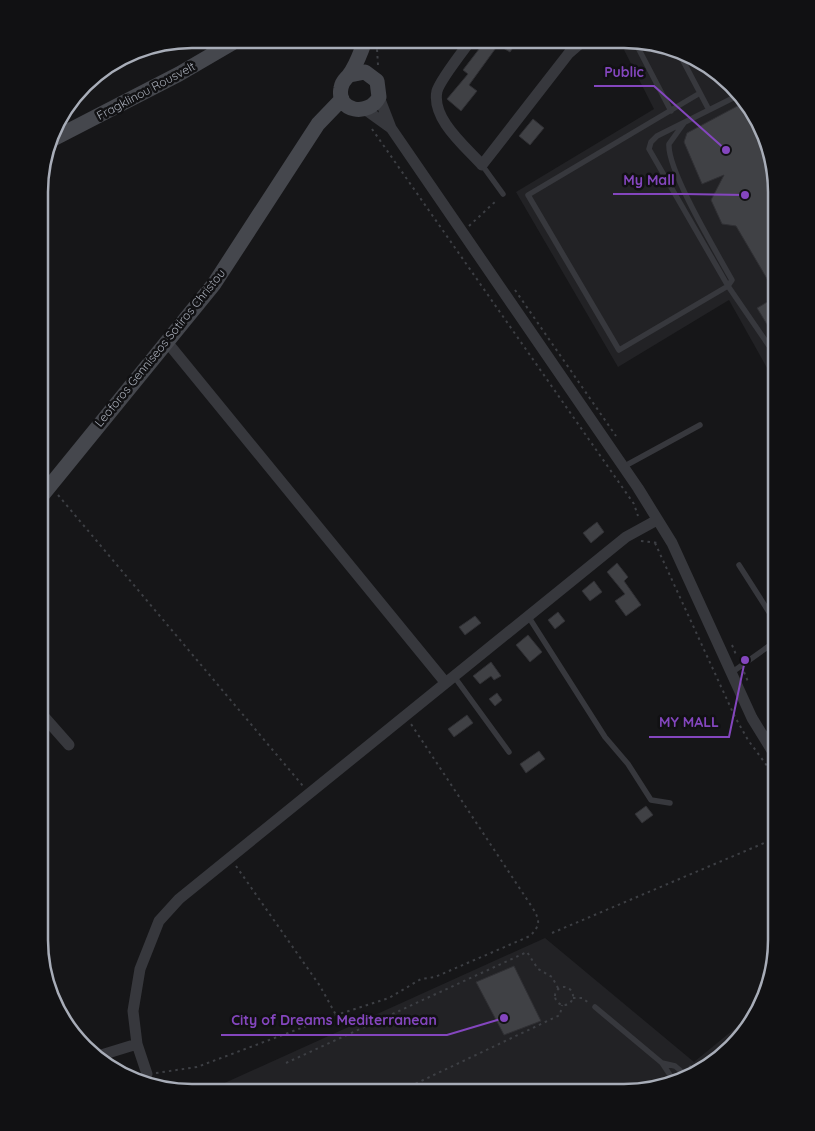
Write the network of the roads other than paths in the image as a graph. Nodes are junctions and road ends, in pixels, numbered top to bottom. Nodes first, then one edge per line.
1 (225, 47) edge
2 (362, 47) edge
3 (373, 47) edge
4 (466, 47) edge
5 (575, 47) edge
6 (638, 49) edge
7 (683, 60) edge
8 (370, 74) junction
9 (350, 75) junction
10 (700, 93) junction
11 (378, 97) junction
12 (733, 98) edge
13 (345, 103) junction
14 (366, 110) junction
15 (709, 110) junction
16 (671, 111) junction
17 (684, 123) junction
18 (391, 128) junction
19 (58, 136) edge
20 (482, 165) junction
21 (503, 194) road end
22 (728, 286) junction
23 (167, 342) junction
24 (768, 344) edge
25 (700, 425) dead end
26 (623, 467) junction
27 (47, 489) edge
28 (657, 520) junction
29 (739, 565) dead end
30 (767, 610) edge
31 (528, 616) junction
32 (767, 647) edge
33 (731, 673) junction
34 (449, 678) junction
35 (47, 720) edge
36 (767, 734) edge
37 (763, 737) junction
38 (767, 743) edge
39 (69, 745) dead end
40 (508, 752) dead end
41 (670, 803) dead end
42 (596, 1007) road end
43 (138, 1044) junction
44 (105, 1054) edge
45 (662, 1063) junction
46 (681, 1071) edge
47 (147, 1074) road end
48 (671, 1076) edge

1 - 19 main road, Fragklinou Rousvelt
2 - 9 main road
3 - 8 main road
4 - 20 street
5 - 20 street
6 - 16 lane
7 - 10 lane
8 - 9 main road
8 - 11 main road
9 - 13 main road
10 - 15 lane
10 - 16 lane
11 - 14 main road
11 - 18 street
12 - 15 lane
13 - 14 main road
13 - 23 main road, Leoforos Genniseos Sotiros Christou
14 - 18 street
15 - 17 lane
16 - 22 lane
17 - 22 lane
17 - 22 lane
18 - 26 street
20 - 21 lane
22 - 24 lane
23 - 27 main road, Leoforos Genniseos Sotiros Christou
23 - 34 street
25 - 26 lane
26 - 28 street
28 - 31 street
28 - 33 street
29 - 30 lane
31 - 34 street
31 - 41 lane
32 - 33 lane
33 - 37 street
34 - 40 lane
34 - 43 street
35 - 39 street
36 - 37 lane
37 - 38 street
42 - 45 lane
43 - 44 street
43 - 47 street
45 - 46 lane
45 - 48 lane

